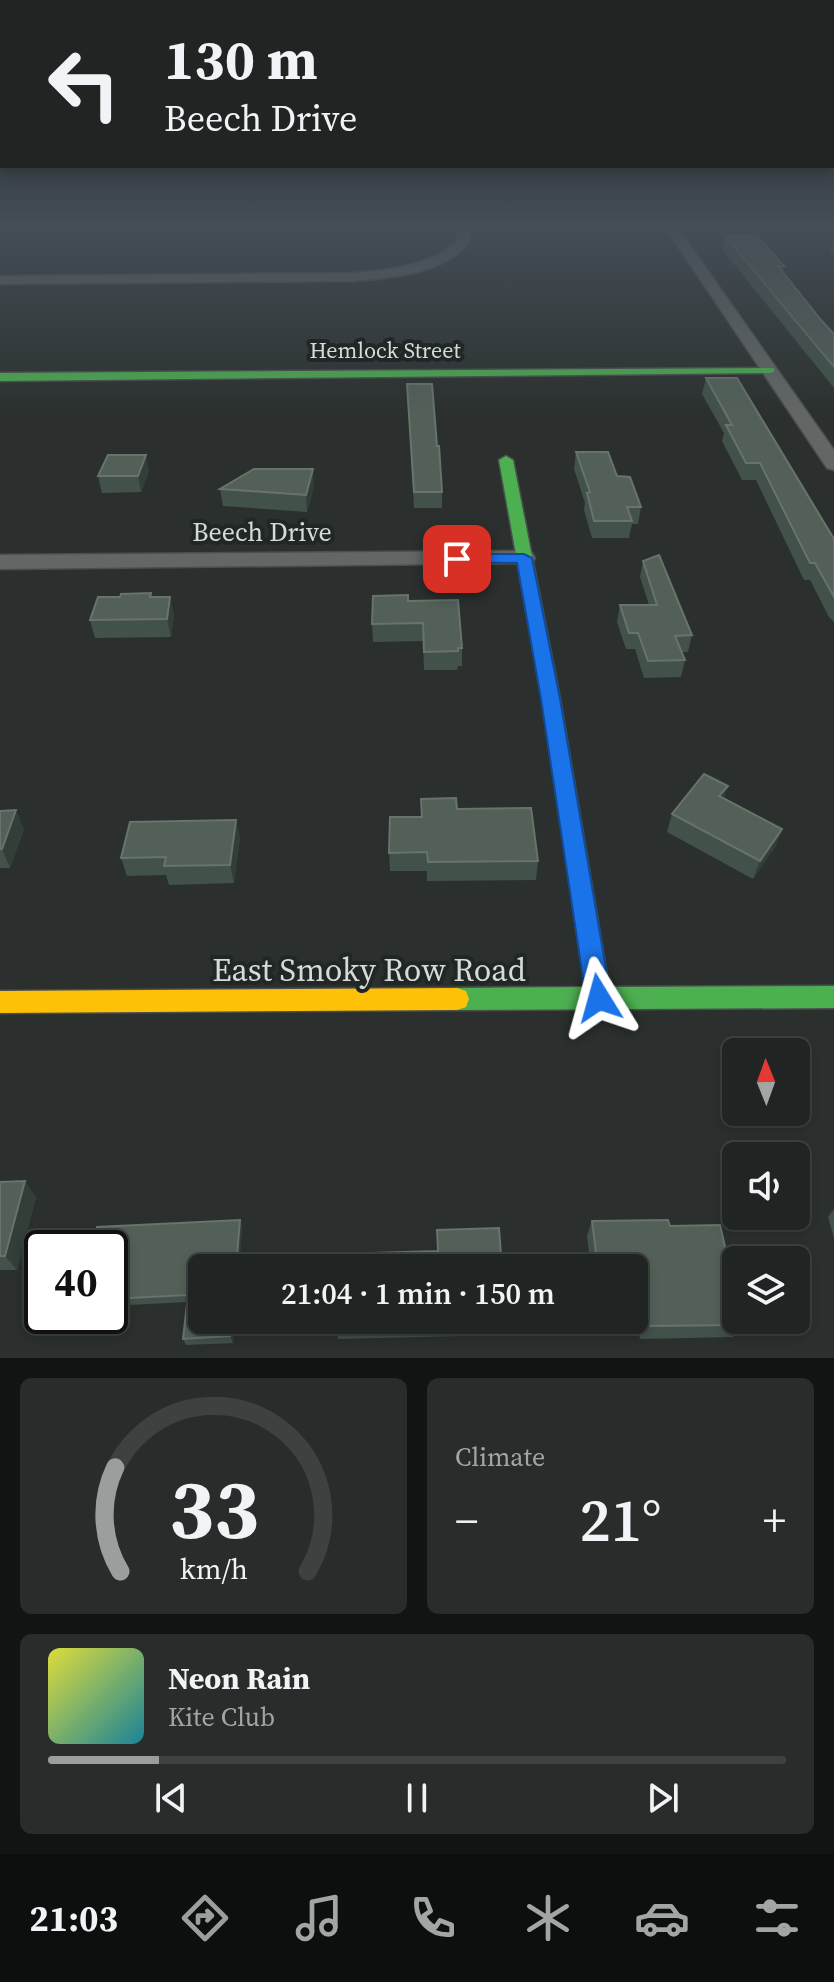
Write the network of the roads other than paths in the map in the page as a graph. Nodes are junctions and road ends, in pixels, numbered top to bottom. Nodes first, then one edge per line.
1 (715, 290) edge
2 (770, 370) junction
3 (0, 377) edge
4 (506, 460) dead end
5 (834, 464) edge
6 (524, 558) junction
7 (0, 562) edge
8 (834, 997) edge
9 (599, 998) junction
10 (0, 1002) edge

1 - 2 street
2 - 3 street, Hemlock Street
2 - 5 street
4 - 6 street
6 - 7 street, Beech Drive
6 - 9 street
8 - 9 street, East Smoky Row Road
9 - 10 street, East Smoky Row Road

